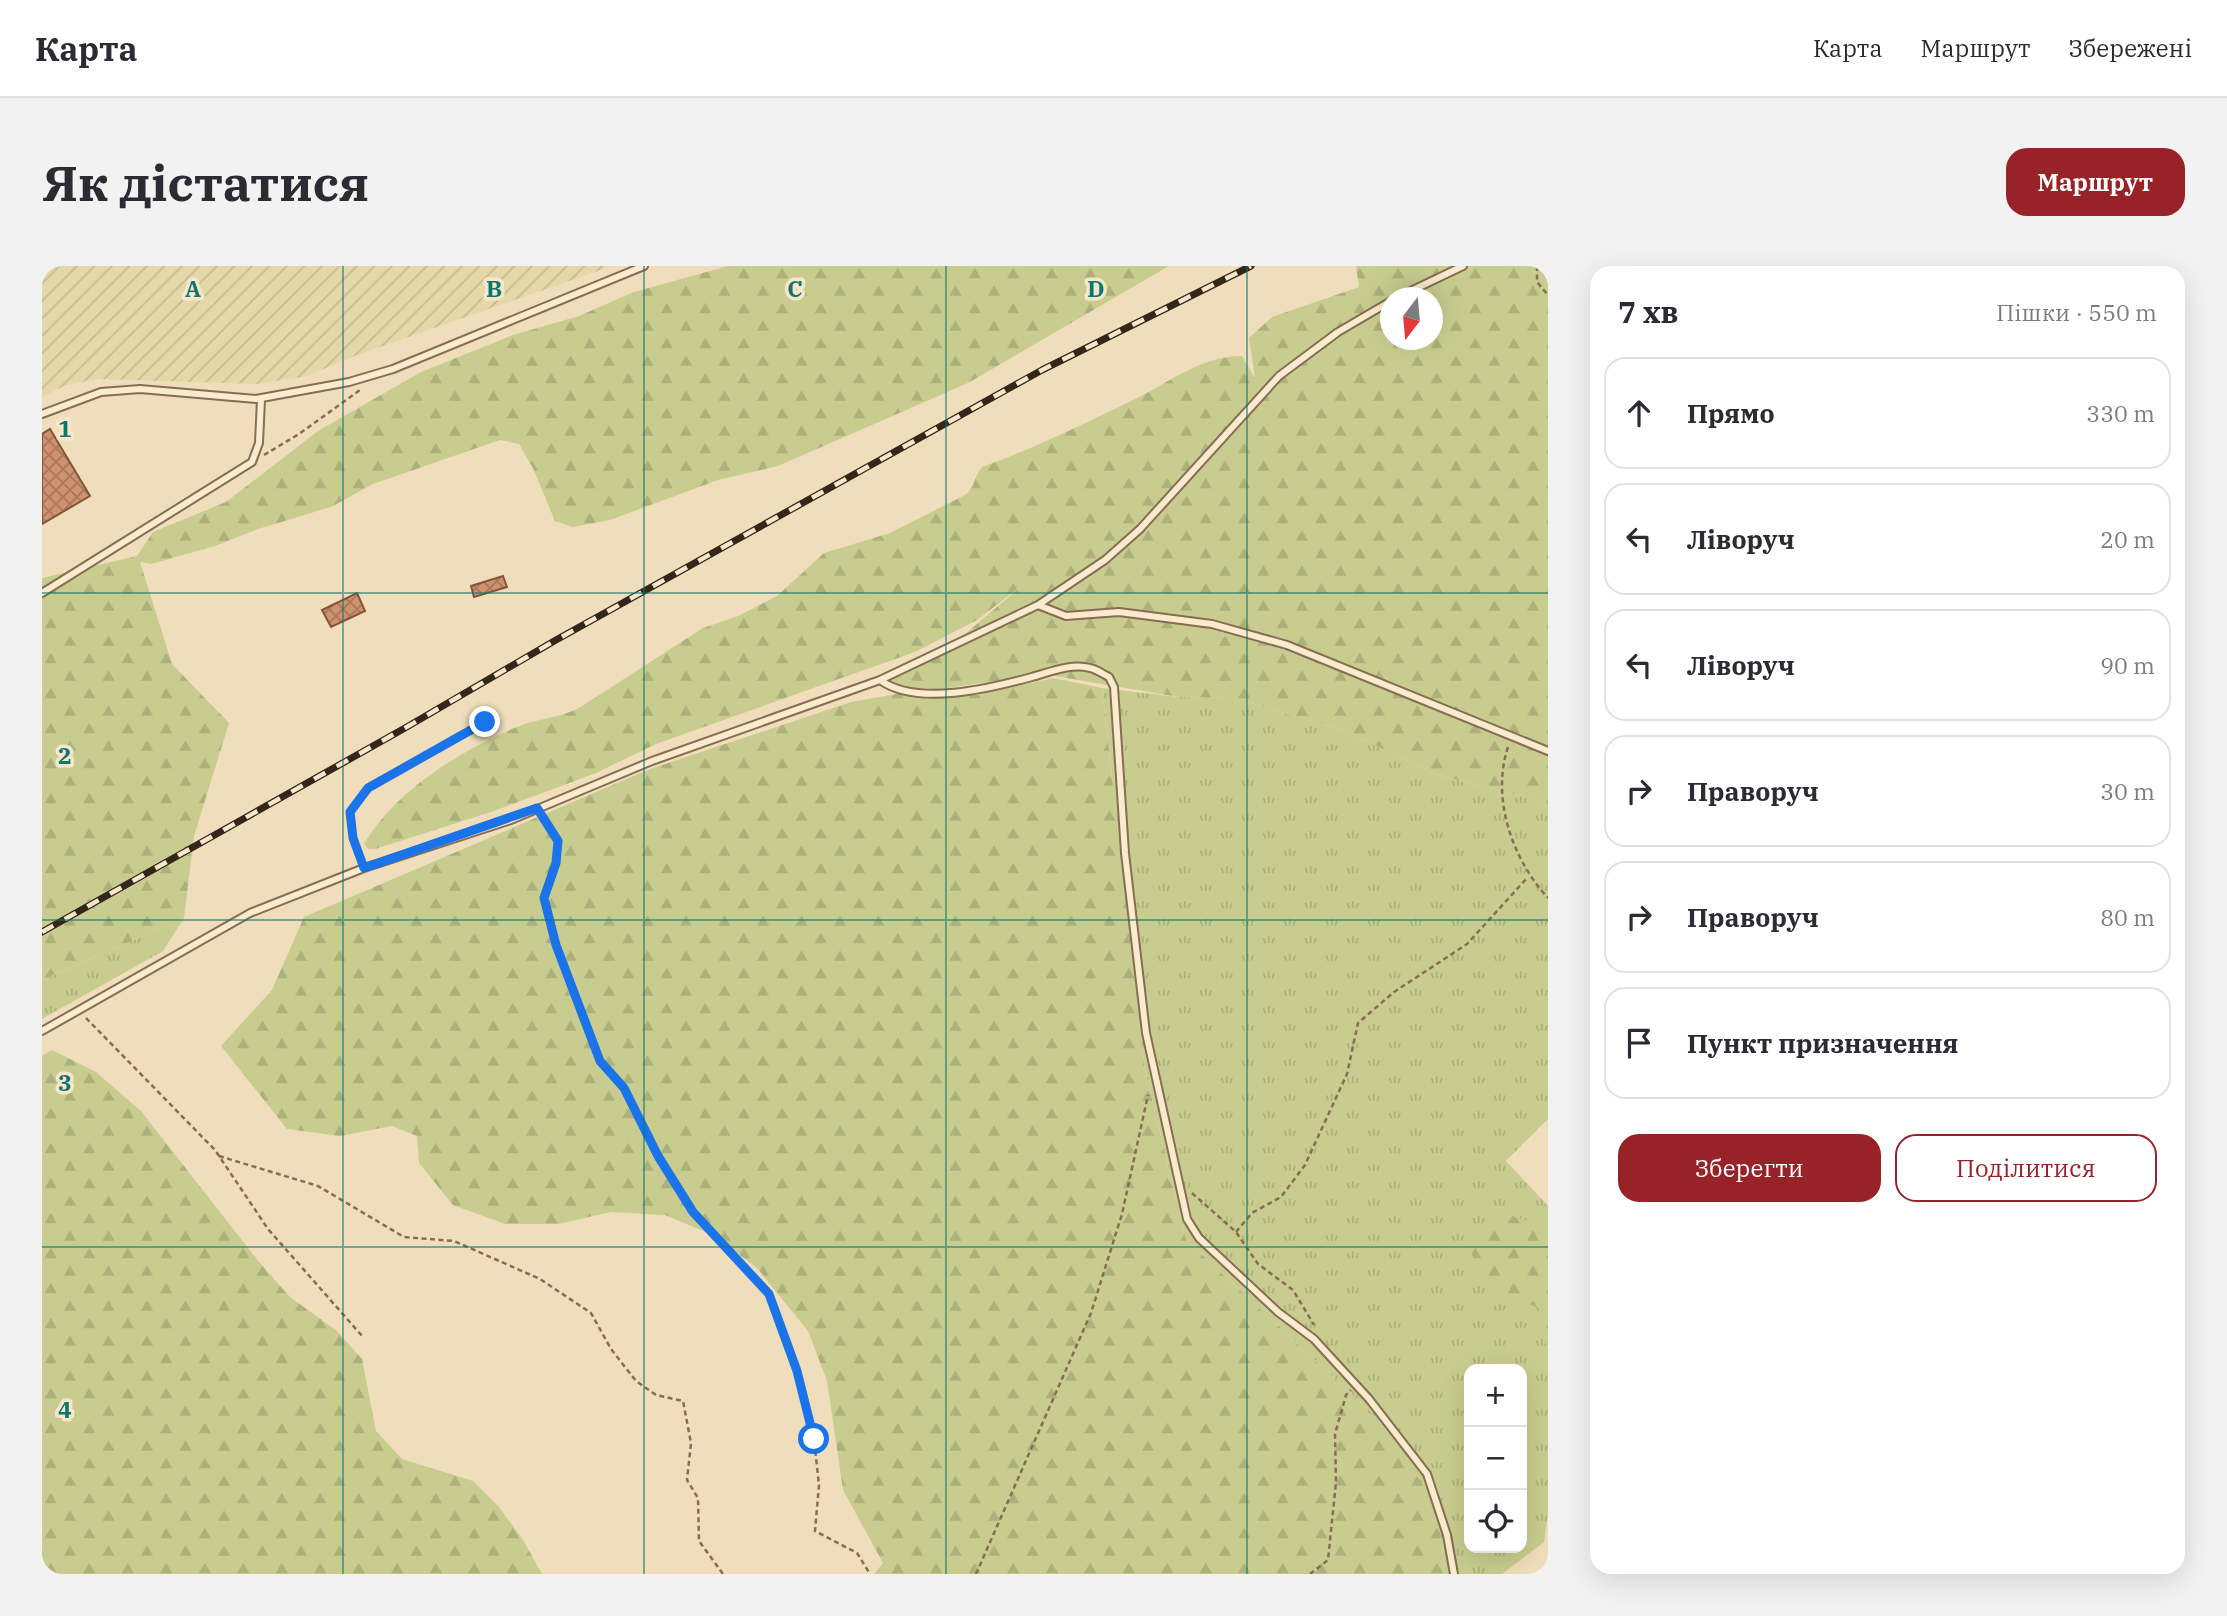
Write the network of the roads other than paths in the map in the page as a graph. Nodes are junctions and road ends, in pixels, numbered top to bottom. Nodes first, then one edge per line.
1 (644, 266) edge
2 (1463, 266) edge
3 (1419, 287) edge
4 (1380, 307) edge
5 (261, 399) junction
6 (42, 414) edge
7 (42, 593) edge
8 (1038, 605) junction
9 (880, 680) junction
10 (1548, 751) edge
11 (42, 1031) edge
12 (1454, 1574) edge

1 - 5 lane
2 - 3 lane
4 - 8 lane
5 - 6 lane
5 - 7 lane
8 - 9 lane
8 - 10 lane
9 - 11 lane
9 - 12 lane

